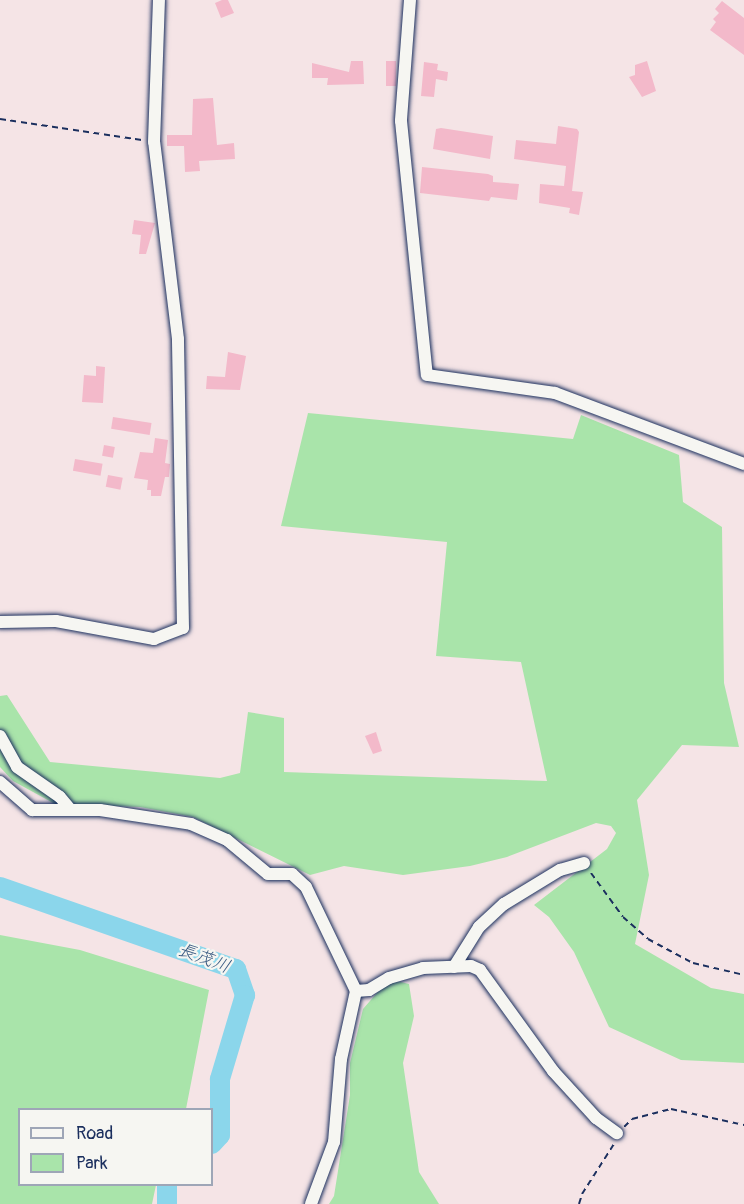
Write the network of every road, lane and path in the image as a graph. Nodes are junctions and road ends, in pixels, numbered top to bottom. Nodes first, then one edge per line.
1 (159, 0) edge
2 (410, 0) edge
3 (0, 119) edge
4 (154, 142) junction
5 (744, 464) edge
6 (0, 622) edge
7 (0, 736) edge
8 (0, 782) edge
9 (70, 809) junction
10 (584, 863) joint
11 (454, 967) junction
12 (744, 975) edge
13 (356, 991) junction
14 (744, 1125) edge
15 (617, 1133) junction
16 (311, 1204) edge
17 (579, 1204) edge

1 - 4 street
2 - 5 street
3 - 4 path
4 - 6 street
7 - 9 street
8 - 9 street
9 - 13 street
10 - 11 street
10 - 12 path
11 - 13 street
11 - 15 street
13 - 16 street
14 - 15 path
15 - 17 path

